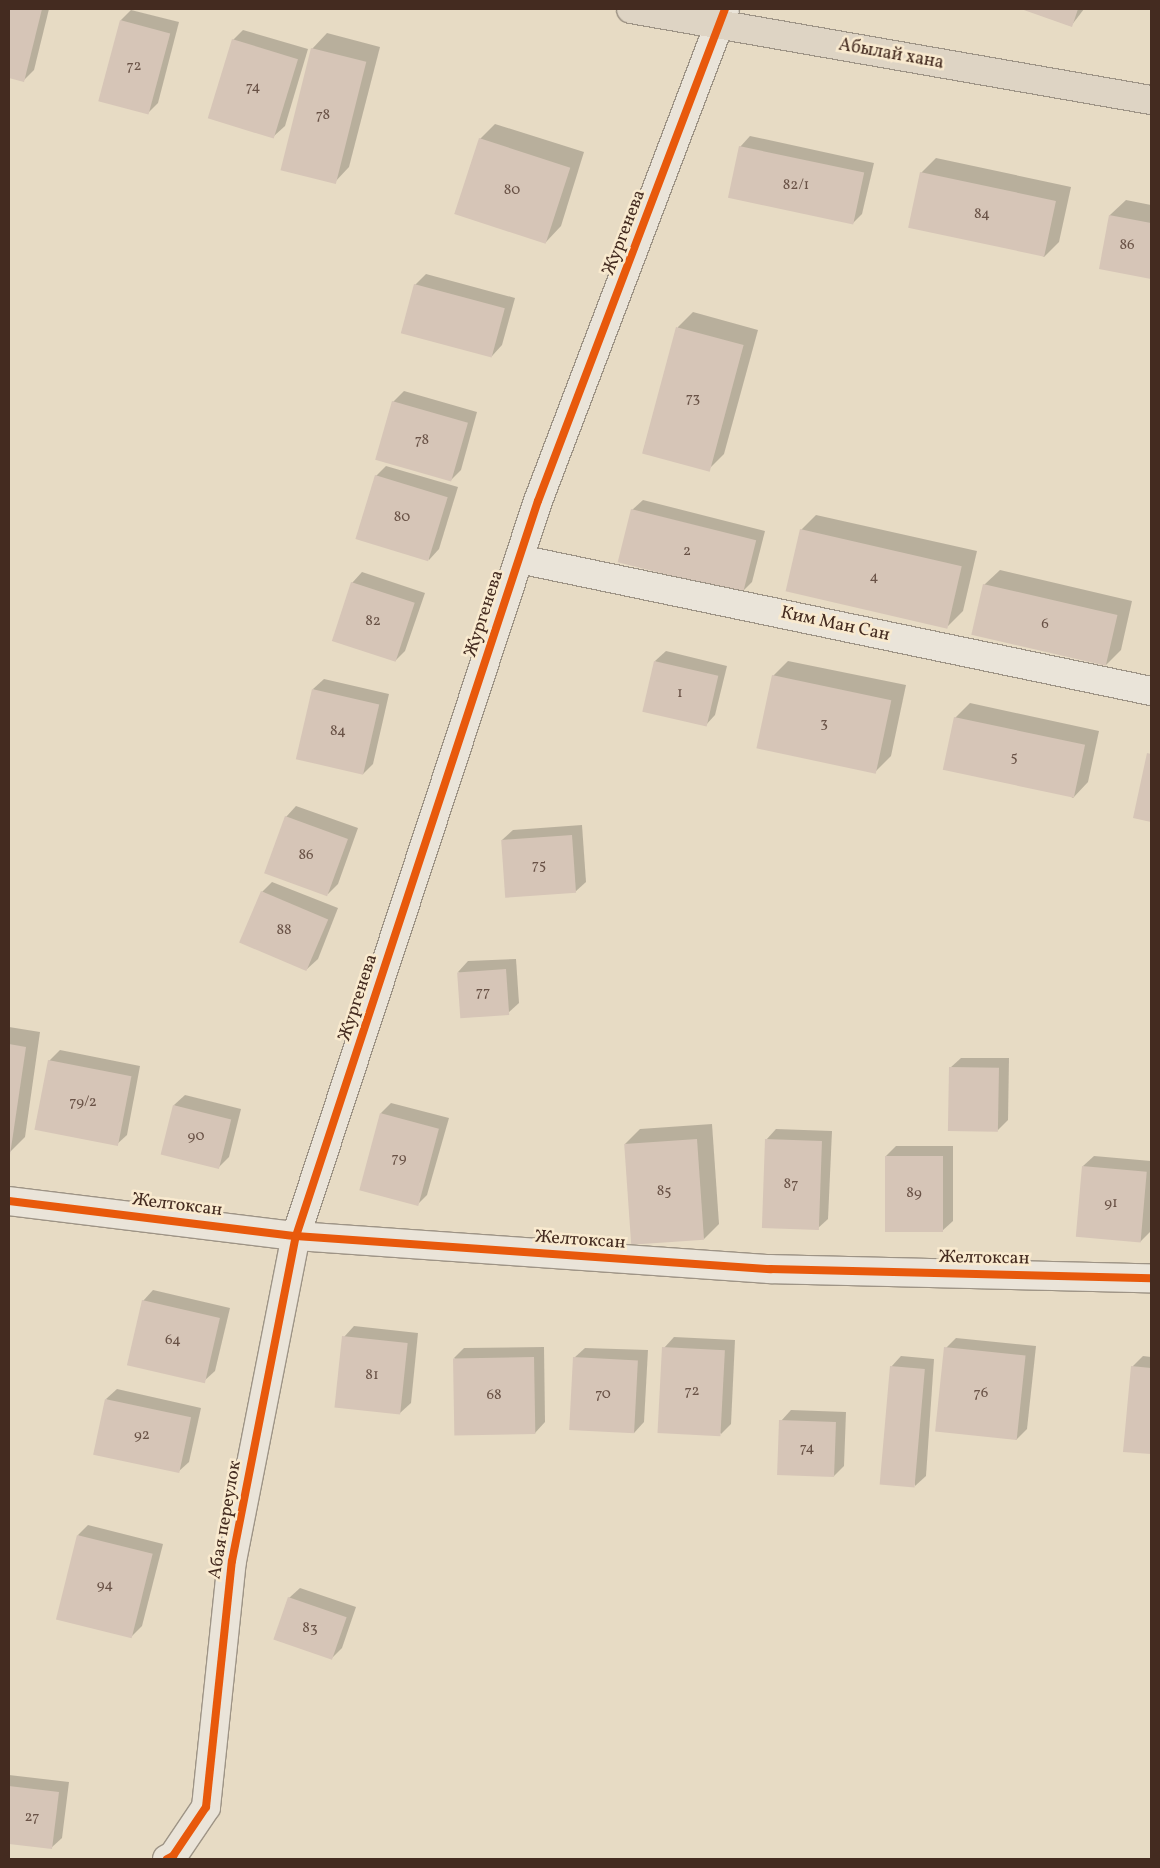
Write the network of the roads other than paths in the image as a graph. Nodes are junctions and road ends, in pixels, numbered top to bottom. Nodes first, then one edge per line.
1 (631, 9) edge
2 (723, 17) edge
3 (1151, 100) edge
4 (519, 560) junction
5 (1151, 691) edge
6 (9, 1201) edge
7 (296, 1236) junction
8 (1151, 1278) edge
9 (167, 1859) edge

1 - 2 main road, Абылай хана
2 - 3 main road, Абылай хана
2 - 4 street, Жургенева
4 - 5 street, Ким Ман Сан
4 - 7 street, Жургенева
6 - 7 street, Желтоксан
7 - 8 street, Желтоксан
7 - 9 street, Абая переулок

